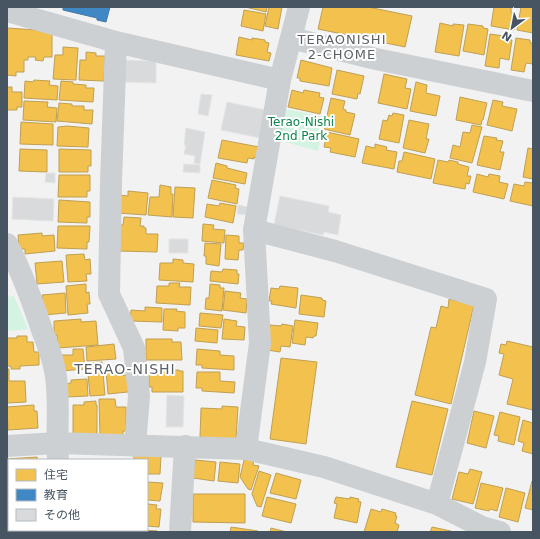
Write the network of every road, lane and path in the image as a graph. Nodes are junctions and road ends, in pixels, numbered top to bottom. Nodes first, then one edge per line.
1 (299, 7) edge
2 (7, 11) edge
3 (291, 38) junction
4 (116, 42) junction
5 (280, 80) junction
6 (533, 91) edge
7 (254, 230) junction
8 (9, 250) edge
9 (7, 446) edge
10 (135, 446) junction
11 (185, 446) junction
12 (246, 448) junction
13 (58, 452) edge
14 (437, 504) junction
15 (180, 532) edge
16 (500, 532) edge

1 - 3 street
2 - 4 street
3 - 5 street
3 - 6 street
4 - 5 street
4 - 10 street
5 - 7 street
7 - 12 street
7 - 14 street
8 - 13 street
9 - 13 street
10 - 11 street
10 - 13 street
11 - 12 street
11 - 15 street
12 - 14 street
14 - 16 street

